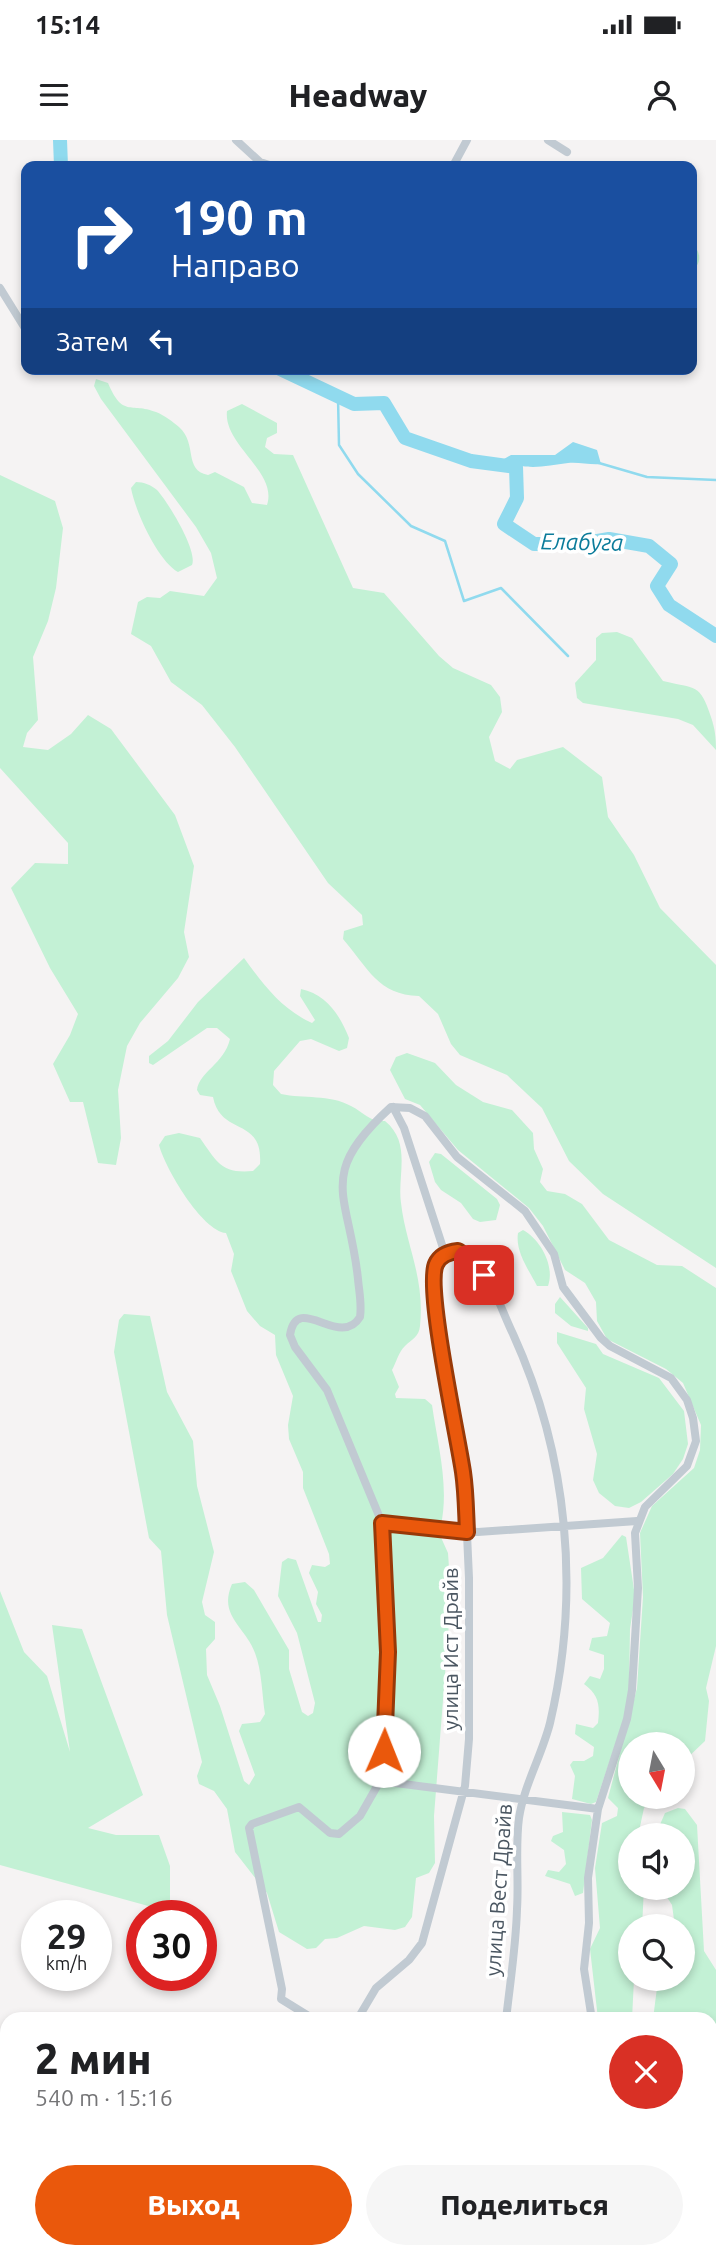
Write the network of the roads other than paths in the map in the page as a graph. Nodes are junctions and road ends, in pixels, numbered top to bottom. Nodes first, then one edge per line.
1 (236, 140) edge
2 (467, 140) edge
3 (548, 140) edge
4 (567, 152) dead end
5 (259, 161) edge
6 (456, 161) edge
7 (0, 288) edge
8 (21, 322) edge
9 (393, 1107) junction
10 (445, 1254) junction
11 (637, 1521) junction
12 (382, 1523) junction
13 (565, 1527) junction
14 (467, 1532) junction
15 (380, 1782) junction
16 (463, 1793) junction
17 (523, 1799) junction
18 (598, 1809) junction
19 (302, 2012) edge
20 (362, 2012) edge
21 (507, 2012) edge
22 (591, 2012) edge

1 - 5 street
2 - 6 street
3 - 4 street
7 - 8 street
9 - 10 street
9 - 11 street
9 - 12 street
10 - 13 street, улица Вест Драйв
10 - 14 street, улица Ист Драйв
11 - 13 street
11 - 18 street
12 - 14 street
12 - 15 street
13 - 14 street
13 - 17 street, улица Вест Драйв
14 - 16 street, улица Ист Драйв
15 - 16 street
15 - 19 street
16 - 17 street
16 - 20 street, улица Ист Драйв
17 - 18 street
17 - 21 street, улица Вест Драйв
18 - 22 street

